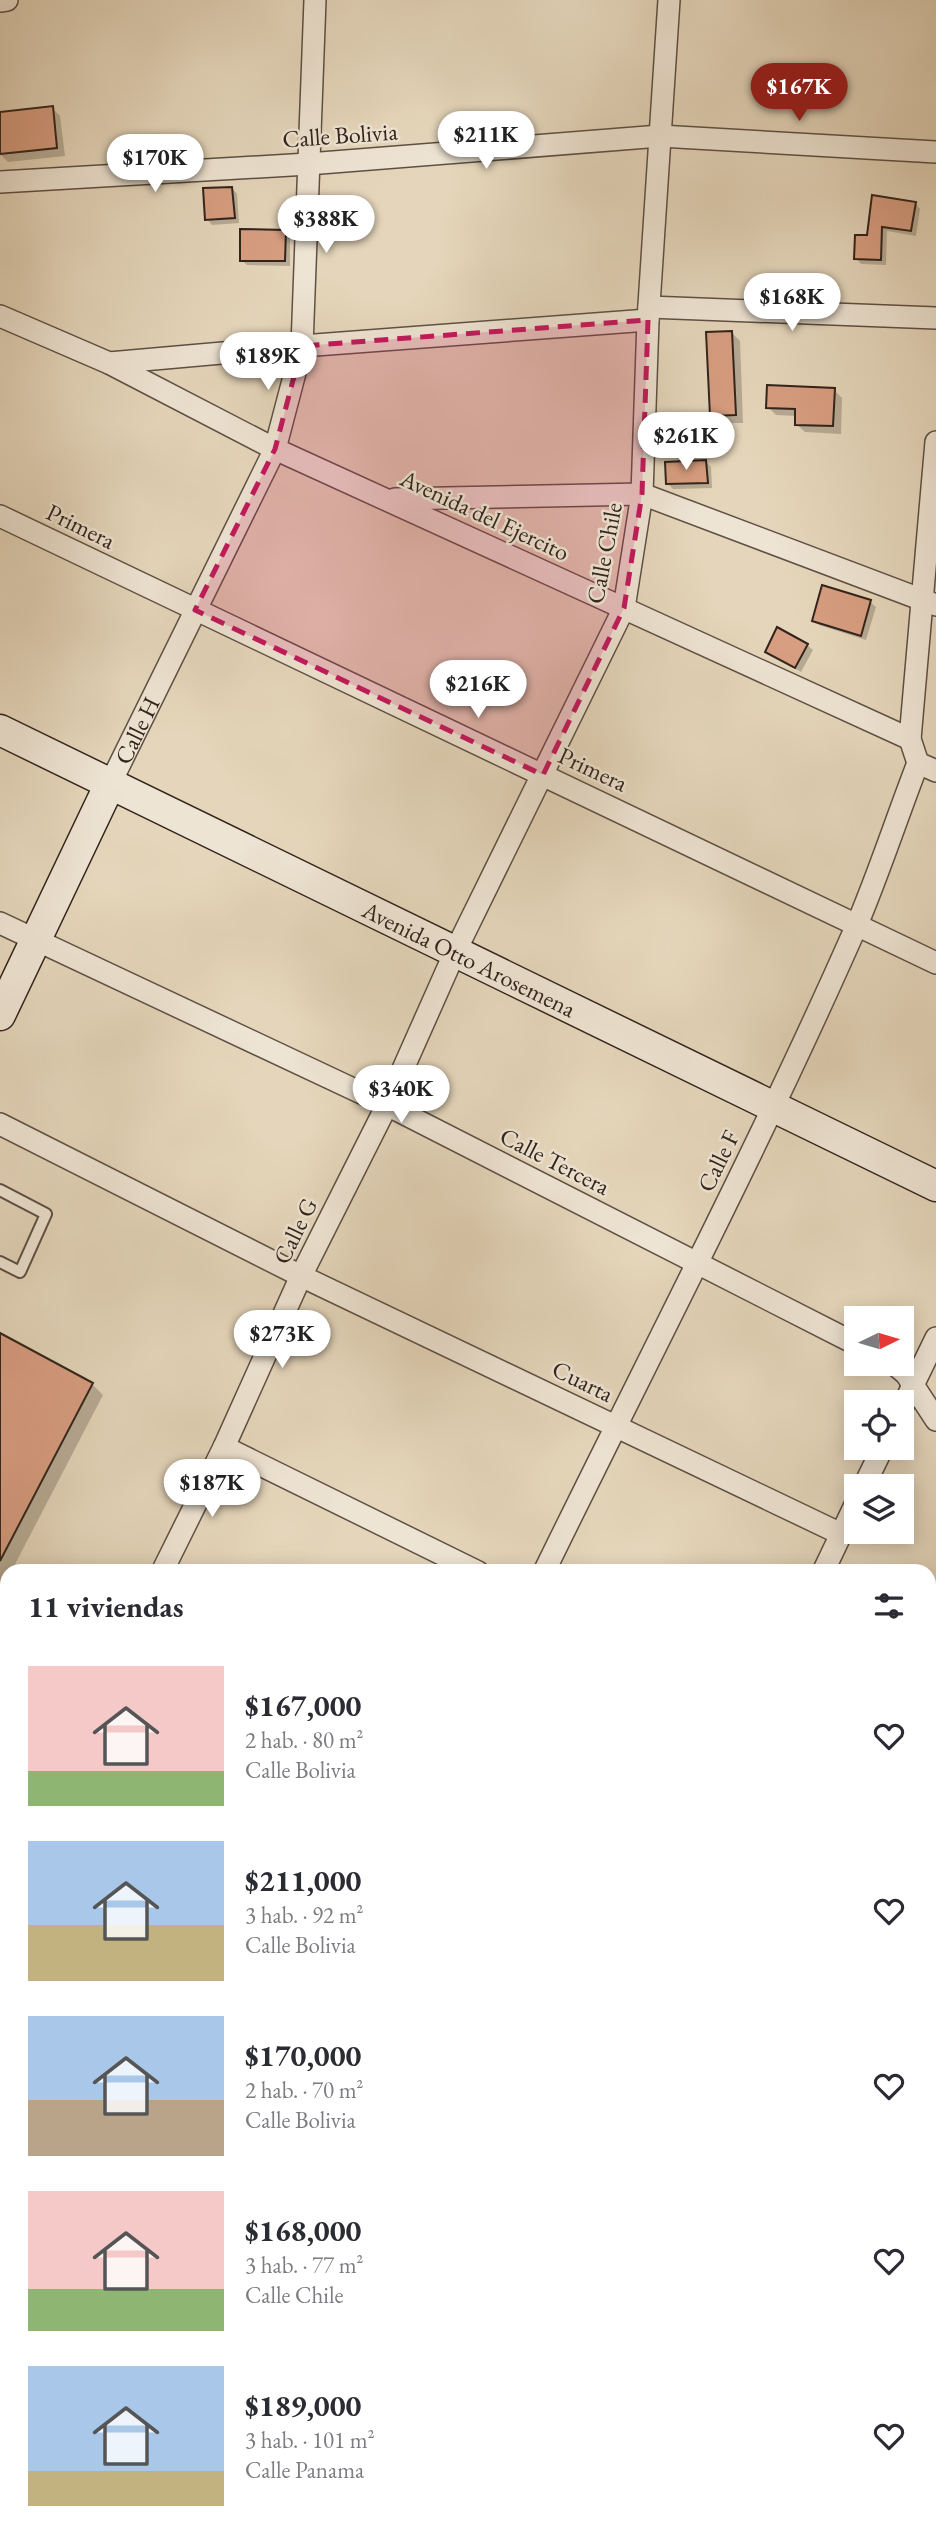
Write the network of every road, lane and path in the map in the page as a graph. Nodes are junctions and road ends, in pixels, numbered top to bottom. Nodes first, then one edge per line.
1 (7, 0) edge
2 (315, 0) edge
3 (668, 0) edge
4 (0, 1) edge
5 (660, 136) junction
6 (936, 152) edge
7 (308, 164) junction
8 (0, 182) edge
9 (648, 313) junction
10 (0, 316) edge
11 (936, 318) edge
12 (302, 346) junction
13 (109, 363) junction
14 (936, 442) edge
15 (275, 449) junction
16 (935, 468) edge
17 (642, 494) junction
18 (386, 499) junction
19 (0, 516) edge
20 (929, 603) edge
21 (624, 608) junction
22 (195, 610) junction
23 (0, 730) edge
24 (909, 739) junction
25 (927, 767) edge
26 (543, 775) junction
27 (110, 784) junction
28 (0, 923) edge
29 (857, 924) junction
30 (36, 940) junction
31 (455, 952) junction
32 (936, 963) edge
33 (0, 1015) edge
34 (387, 1105) junction
35 (773, 1107) junction
36 (0, 1124) edge
37 (936, 1186) edge
38 (0, 1190) edge
39 (0, 1262) edge
40 (698, 1263) junction
41 (302, 1276) junction
42 (844, 1338) edge
43 (936, 1338) edge
44 (907, 1376) edge
45 (913, 1386) junction
46 (911, 1390) edge
47 (936, 1420) edge
48 (615, 1426) junction
49 (224, 1447) junction
50 (844, 1528) edge
51 (841, 1534) junction
52 (166, 1564) edge
53 (462, 1564) edge
54 (548, 1564) edge
55 (827, 1564) edge

1 - 4 street
2 - 7 street, Calle H
3 - 5 street, Calle Chile
5 - 6 street, Calle Bolivia
5 - 7 street, Calle Bolivia
5 - 9 street, Calle Chile
7 - 8 street, Calle Bolivia
7 - 12 street, Calle H
9 - 11 street
9 - 12 street
9 - 17 street, Calle Chile
10 - 13 street, Avenida del Ejercito
12 - 13 street
12 - 15 street, Calle H
13 - 15 street, Avenida del Ejercito
14 - 16 street
15 - 18 street, Avenida del Ejercito
15 - 22 street, Calle H
16 - 20 street
17 - 18 street
17 - 20 street
17 - 21 street, Calle Chile
18 - 21 street, Avenida del Ejercito
19 - 22 street, Primera
20 - 24 street
21 - 24 street, Avenida del Ejercito
21 - 26 street, Calle Chile
22 - 26 street, Primera
22 - 27 street, Calle H
23 - 27 main road, Avenida Otto Arosemena
24 - 25 street
25 - 29 street, Calle F
26 - 29 street, Primera
26 - 31 street, Calle Chile
27 - 30 main road, Calle H
27 - 31 main road, Avenida Otto Arosemena
28 - 30 street, Calle Tercera
29 - 32 street, Primera
29 - 35 street, Calle F
30 - 33 main road, Calle H
30 - 34 street, Calle Tercera
31 - 34 street, Calle G
31 - 35 main road, Avenida Otto Arosemena
34 - 40 street, Calle Tercera
34 - 41 street, Calle G
35 - 37 main road, Avenida Otto Arosemena
35 - 40 street, Calle F
36 - 41 street, Cuarta
38 - 39 lane
40 - 42 street, Calle Tercera
40 - 48 street, Calle F
41 - 48 street, Cuarta
41 - 49 street, Calle G
43 - 45 street
44 - 45 street
45 - 46 street
45 - 47 street
48 - 51 street, Cuarta
48 - 54 street, Calle F
49 - 52 street, Calle G
49 - 53 street
50 - 51 street
51 - 55 street

